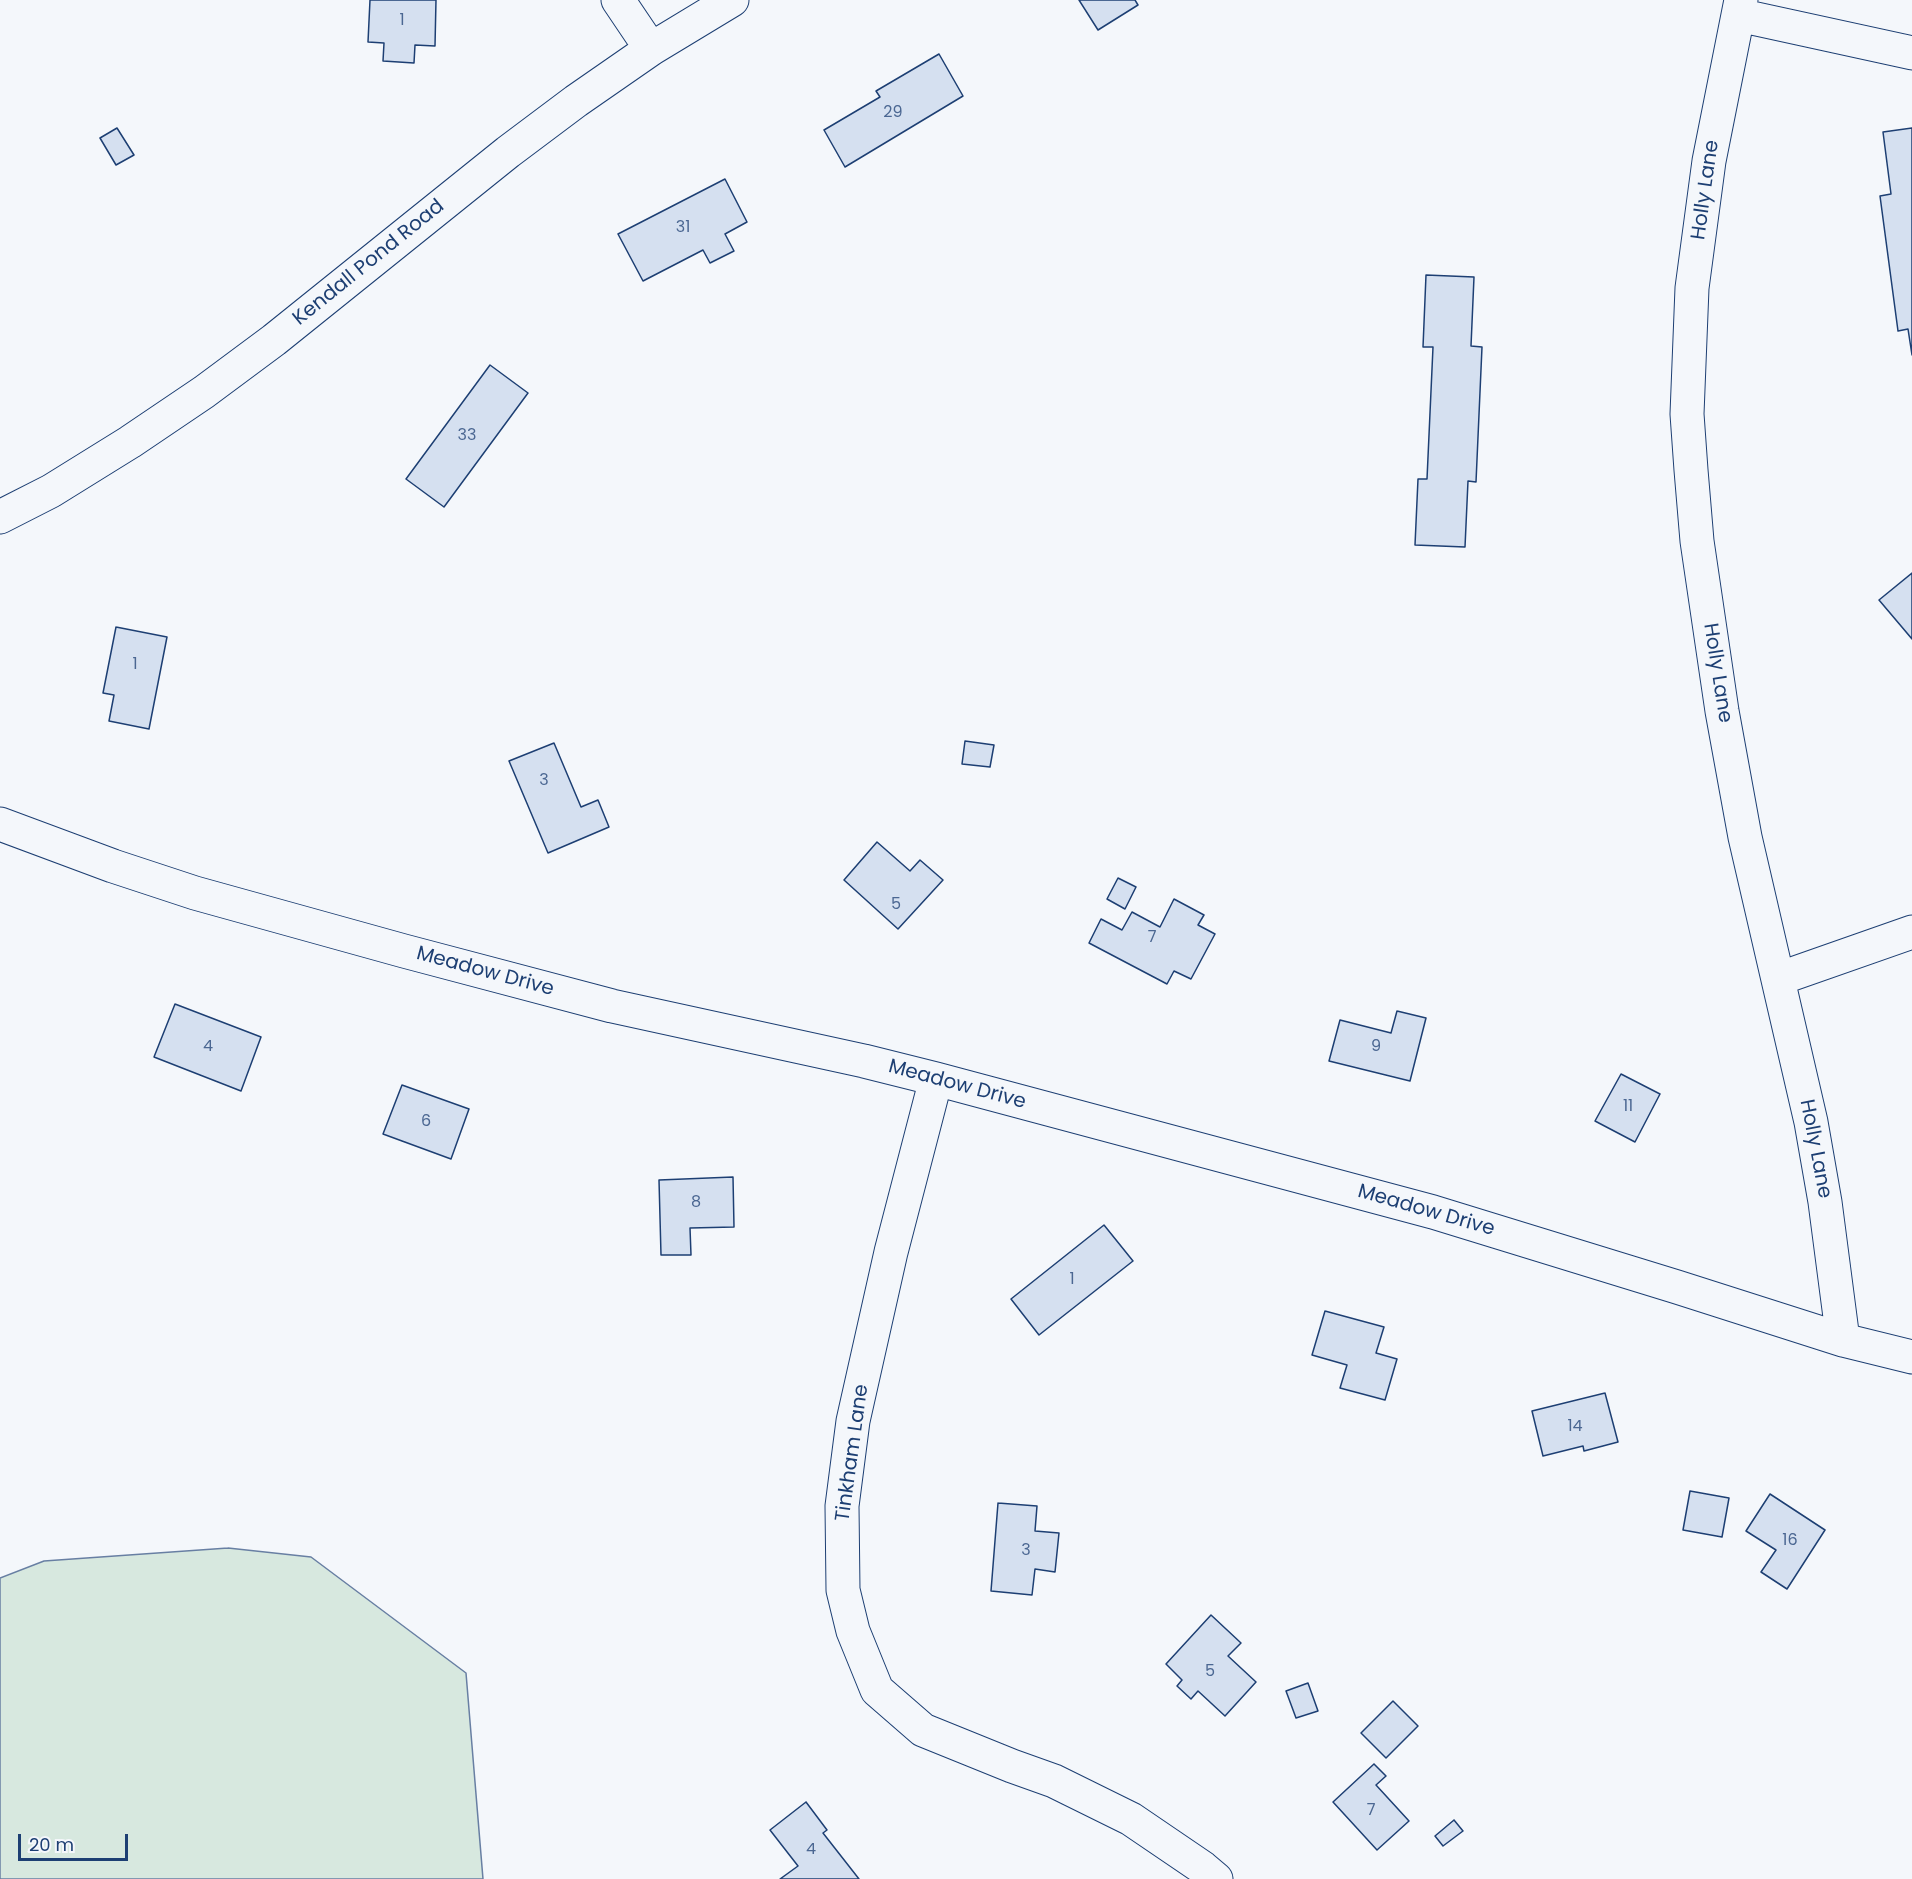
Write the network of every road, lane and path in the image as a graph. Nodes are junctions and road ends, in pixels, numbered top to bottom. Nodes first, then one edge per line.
1 (618, 0) edge
2 (732, 0) edge
3 (1739, 8) edge
4 (651, 49) junction
5 (1912, 53) edge
6 (0, 517) edge
7 (0, 824) edge
8 (1912, 932) edge
9 (1778, 979) junction
10 (936, 1079) junction
11 (1843, 1340) junction
12 (1912, 1357) edge
13 (1216, 1879) edge

1 - 4 street
2 - 4 street, Kendall Pond Road
3 - 5 street
3 - 9 street, Holly Lane
4 - 6 street, Kendall Pond Road
7 - 10 street, Meadow Drive
8 - 9 street
9 - 11 street, Holly Lane
10 - 11 street, Meadow Drive
10 - 13 street, Tinkham Lane
11 - 12 street, Meadow Drive

